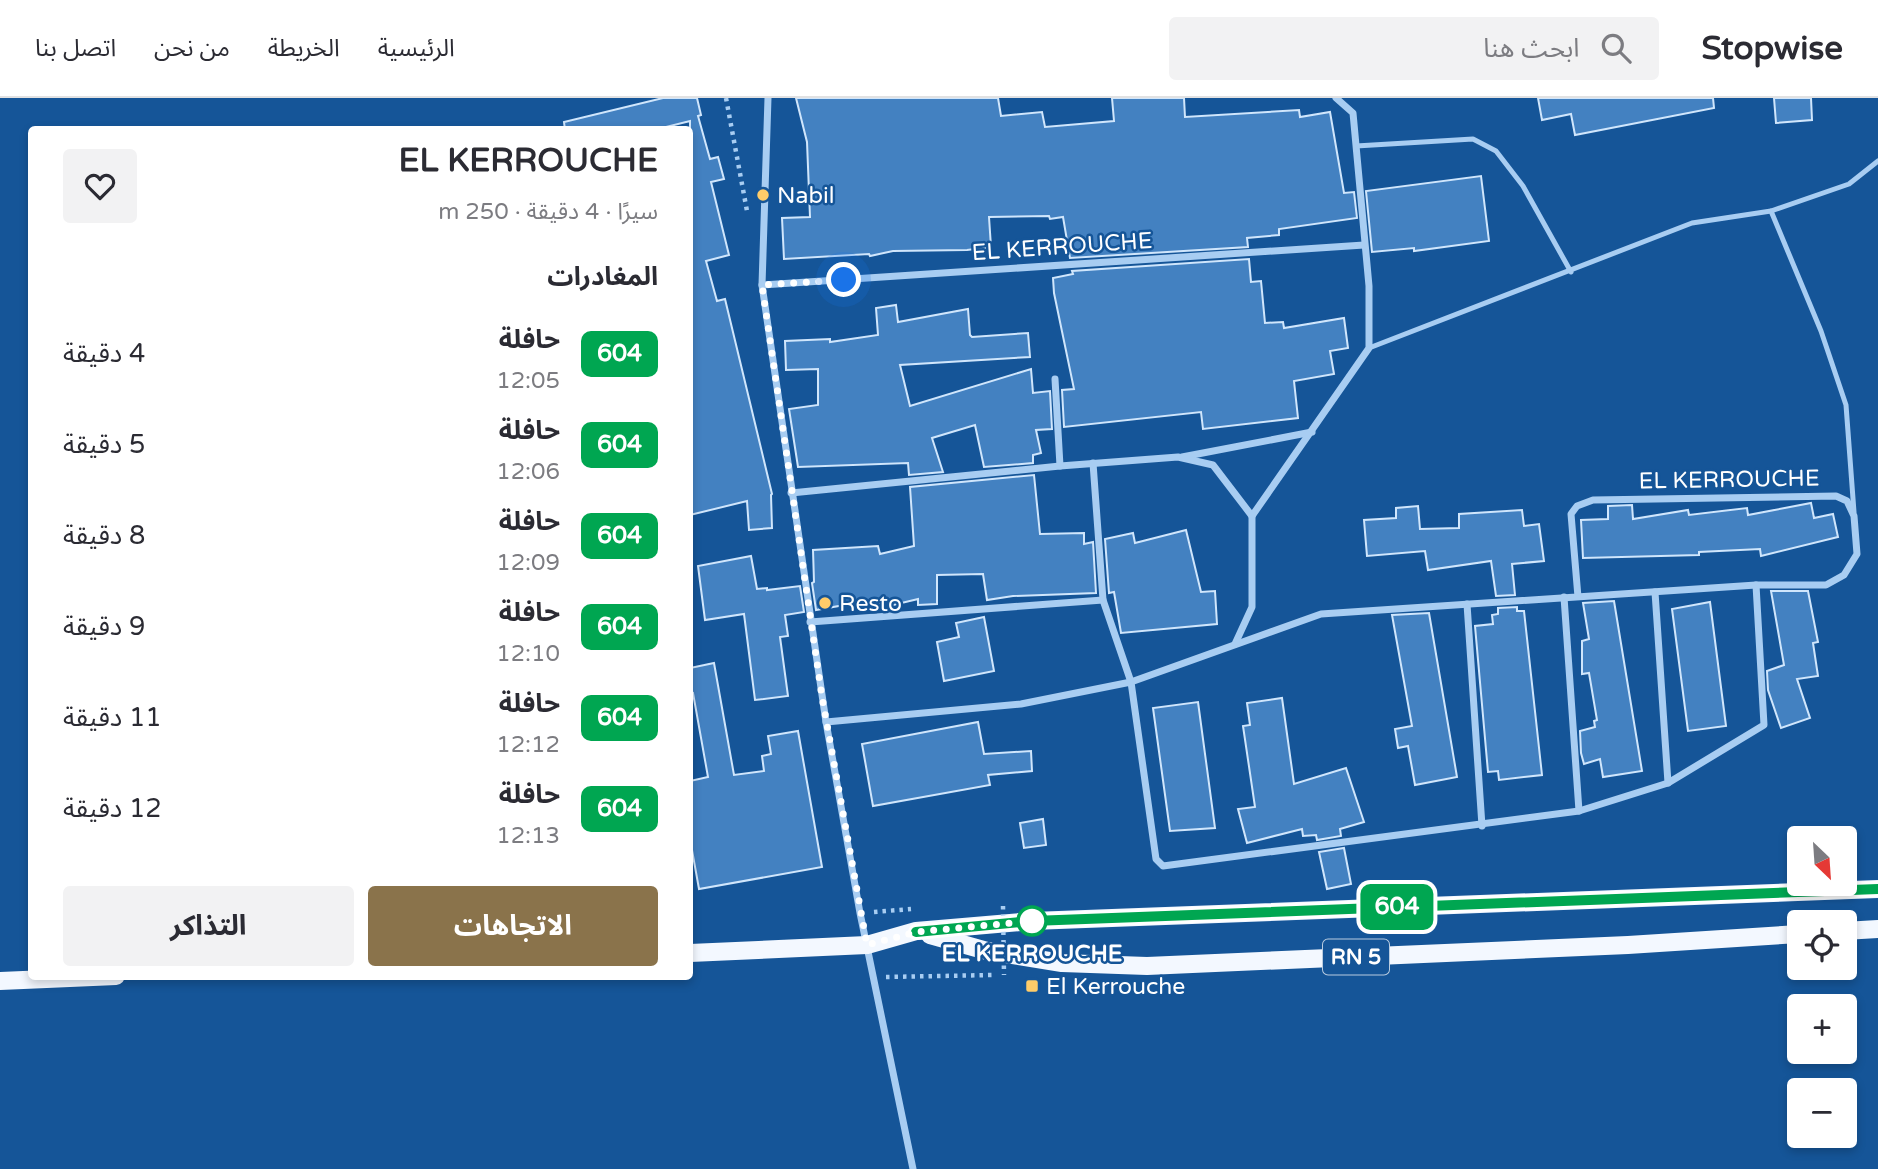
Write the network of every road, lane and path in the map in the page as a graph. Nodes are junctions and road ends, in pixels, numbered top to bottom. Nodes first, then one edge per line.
1 (726, 98) edge
2 (768, 98) edge
3 (1336, 98) edge
4 (1356, 146) junction
5 (1878, 160) edge
6 (1771, 211) junction
7 (749, 219) dead end
8 (1364, 245) junction
9 (1571, 272) junction
10 (762, 285) junction
11 (1369, 348) junction
12 (1055, 379) dead end
13 (1312, 432) junction
14 (1178, 457) junction
15 (1093, 463) junction
16 (1060, 466) junction
17 (791, 494) junction
18 (1252, 516) junction
19 (1854, 516) junction
20 (1756, 585) junction
21 (1655, 592) junction
22 (1564, 597) junction
23 (1577, 597) junction
24 (1103, 600) junction
25 (1467, 604) junction
26 (810, 622) junction
27 (1235, 644) junction
28 (1132, 682) junction
29 (826, 722) junction
30 (1668, 783) junction
31 (1580, 811) junction
32 (1482, 826) junction
33 (1878, 889) edge
34 (1003, 906) dead end
35 (921, 909) dead end
36 (860, 913) junction
37 (1878, 929) edge
38 (1857, 931) edge
39 (916, 932) junction
40 (1787, 935) edge
41 (867, 945) junction
42 (693, 953) edge
43 (875, 978) junction
44 (28, 980) edge
45 (0, 981) edge
46 (913, 1169) edge

1 - 7 path
2 - 10 street
3 - 4 street
4 - 8 street
4 - 9 lane
5 - 6 lane
6 - 9 lane
6 - 19 lane
8 - 10 street, EL KERROUCHE
8 - 11 street
9 - 11 lane
10 - 17 street
11 - 13 street
12 - 16 street
13 - 14 street
13 - 18 street
14 - 15 street
14 - 18 street
15 - 16 street
15 - 24 street
16 - 17 street
17 - 26 street
18 - 27 street
19 - 20 street
19 - 23 street, EL KERROUCHE
20 - 21 street
20 - 30 street
21 - 23 street
21 - 30 street
22 - 23 street
22 - 25 street
22 - 31 street
24 - 26 street
24 - 28 street
25 - 27 street
25 - 32 street
26 - 29 street
27 - 28 street
28 - 29 street
28 - 32 street
29 - 36 street
30 - 31 street
31 - 32 street
33 - 39 main road, RN 5
34 - 43 path, bridge
35 - 36 path
36 - 41 street
37 - 38 main road
39 - 40 main road, RN 5
39 - 41 main road, RN 5
41 - 42 main road, RN 5
41 - 43 street
43 - 46 street
44 - 45 main road

